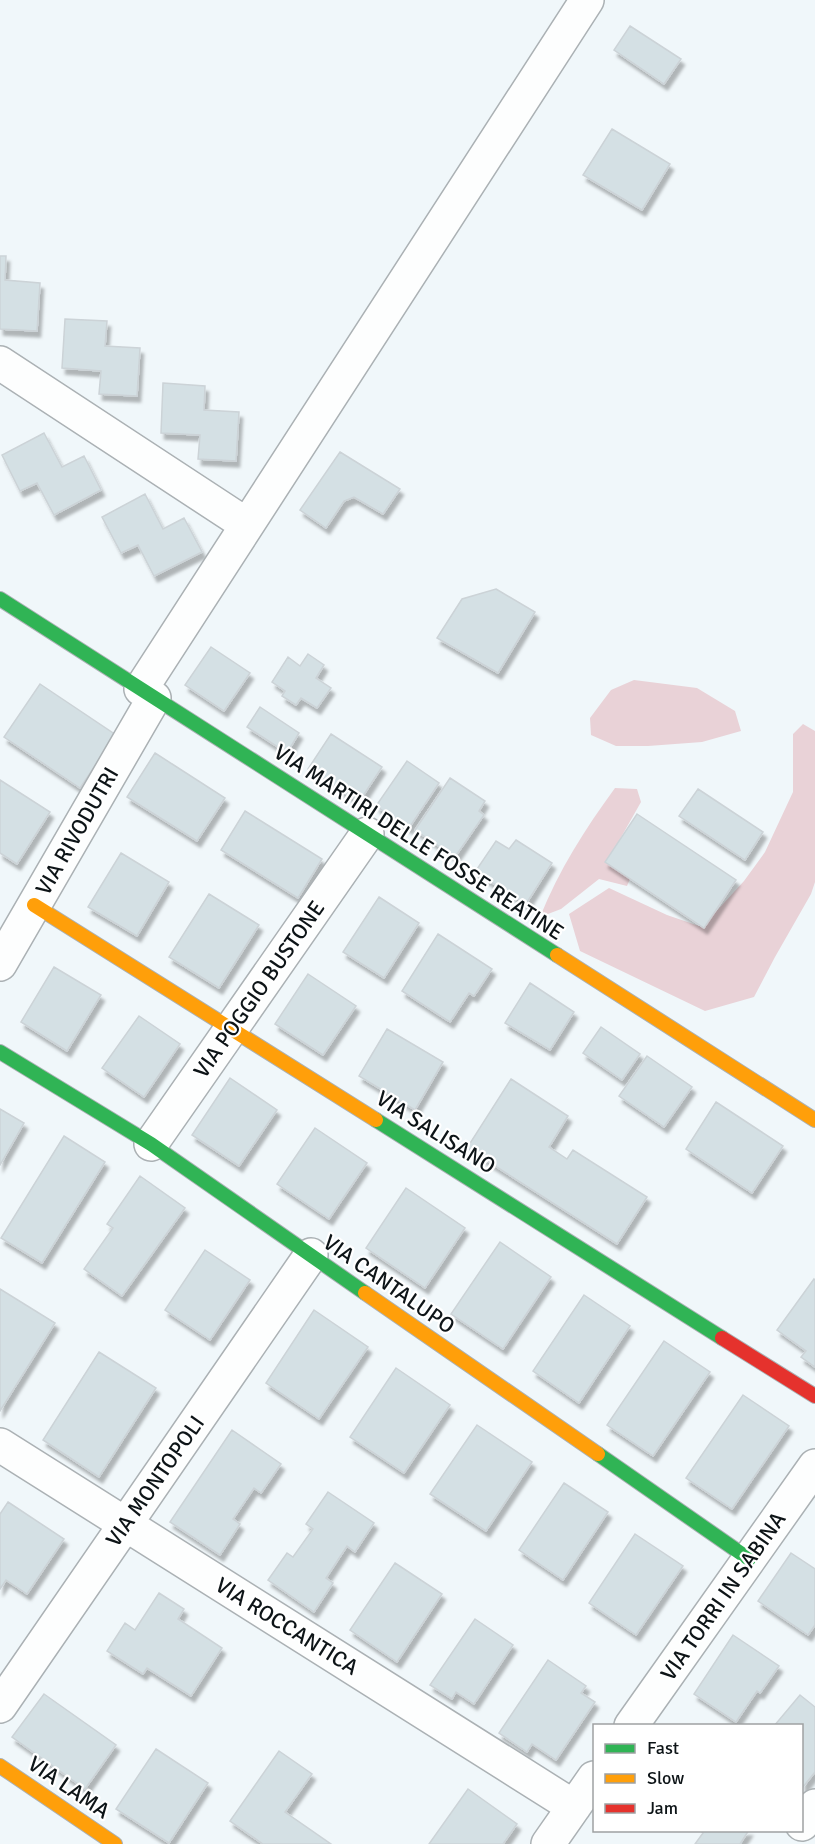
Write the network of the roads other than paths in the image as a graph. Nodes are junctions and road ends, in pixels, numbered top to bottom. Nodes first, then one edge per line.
1 (587, 0) edge
2 (0, 363) edge
3 (247, 525) junction
4 (0, 599) edge
5 (148, 694) junction
6 (367, 834) junction
7 (34, 905) junction
8 (0, 964) edge
9 (231, 1029) junction
10 (0, 1052) edge
11 (815, 1120) edge
12 (151, 1144) junction
13 (311, 1255) junction
14 (815, 1396) edge
15 (0, 1445) edge
16 (815, 1466) edge
17 (125, 1524) junction
18 (749, 1559) junction
19 (0, 1706) edge
20 (632, 1724) edge
21 (0, 1766) edge
22 (593, 1779) edge
23 (815, 1806) edge
24 (574, 1807) junction
25 (803, 1821) edge
26 (115, 1844) edge
27 (548, 1844) edge

1 - 3 street, VIA RIVODUTRI
2 - 3 street
3 - 5 street, VIA RIVODUTRI
4 - 5 street, VIA MARTIRI DELLE FOSSE REATINE
5 - 6 street, VIA MARTIRI DELLE FOSSE REATINE
5 - 7 street, VIA RIVODUTRI
6 - 9 street, VIA POGGIO BUSTONE
6 - 11 street, VIA MARTIRI DELLE FOSSE REATINE
7 - 8 street, VIA RIVODUTRI
7 - 9 street, VIA SALISANO
9 - 12 street, VIA POGGIO BUSTONE
9 - 14 street, VIA SALISANO
10 - 12 street, VIA CANTALUPO
12 - 13 street, VIA CANTALUPO
13 - 17 street, VIA MONTOPOLI
13 - 18 street, VIA CANTALUPO
15 - 17 street, VIA ROCCANTICA
16 - 18 street, VIA TORRI IN SABINA
17 - 19 street, VIA MONTOPOLI
17 - 24 street, VIA ROCCANTICA
18 - 20 street, VIA TORRI IN SABINA
21 - 26 street, VIA LAMA
22 - 24 street
23 - 25 street
24 - 27 street

